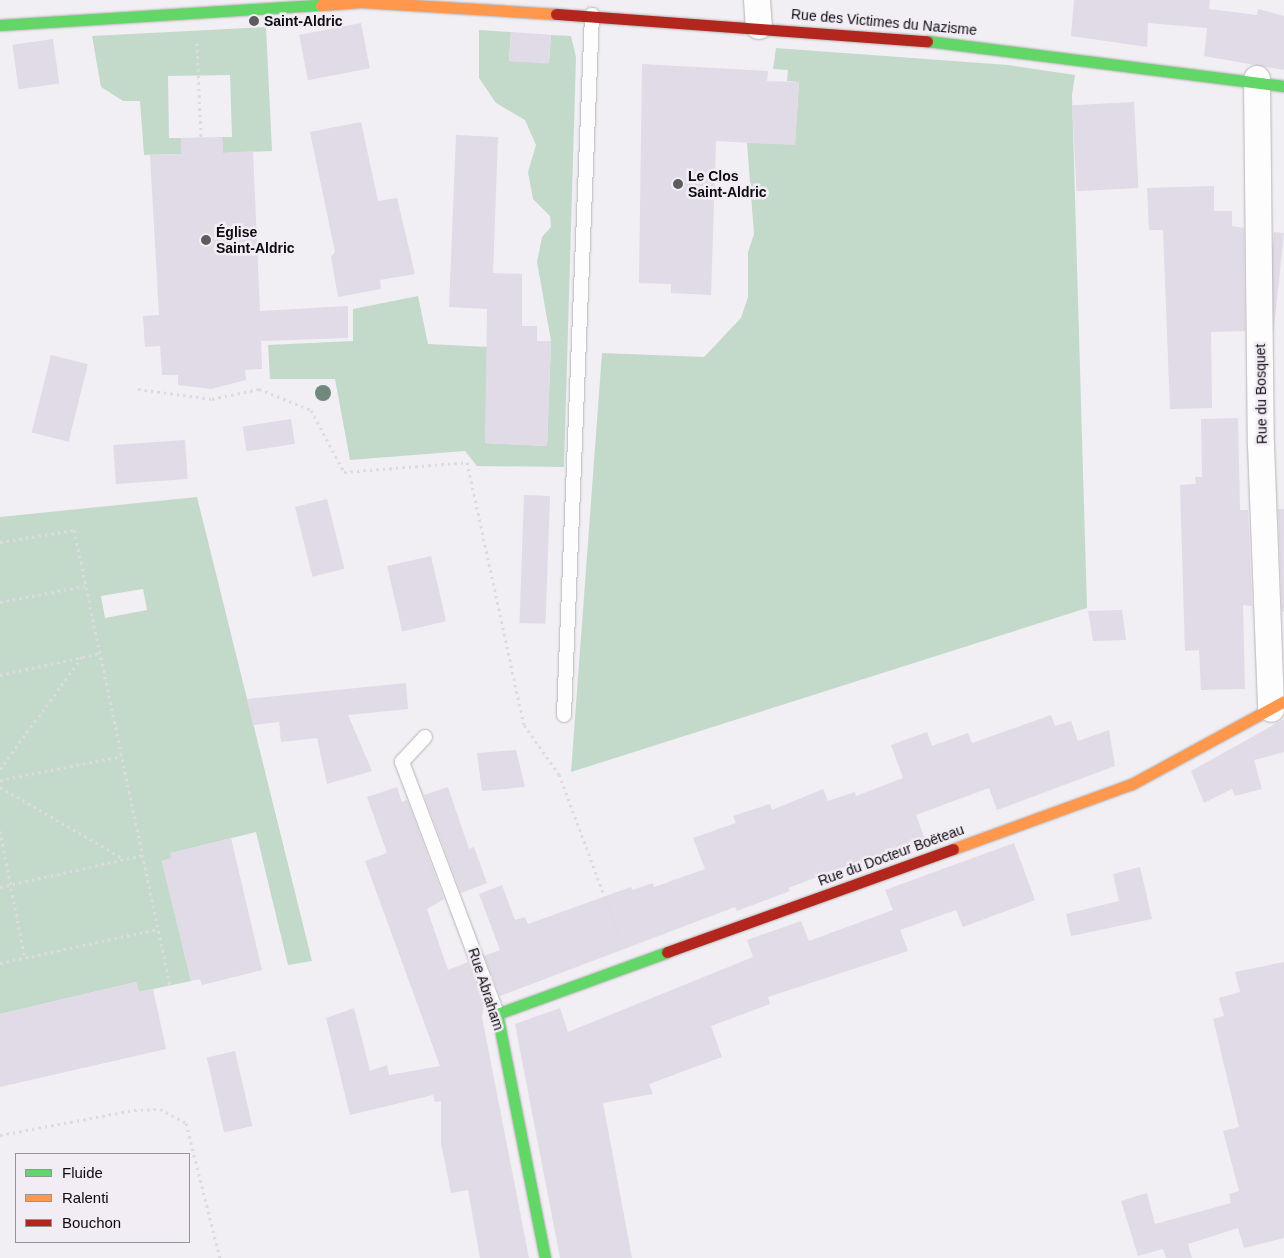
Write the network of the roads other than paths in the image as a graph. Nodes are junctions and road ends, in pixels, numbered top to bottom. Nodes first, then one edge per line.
1 (757, 0) edge
2 (389, 2) edge
3 (592, 15) junction
4 (0, 25) edge
5 (759, 26) junction
6 (1257, 79) junction
7 (1284, 86) edge
8 (1273, 448) edge
9 (1278, 705) edge
10 (564, 714) dead end
11 (425, 738) dead end
12 (497, 1014) junction
13 (545, 1258) edge

1 - 5 street
2 - 3 street, Rue des Victimes du Nazisme
2 - 4 street, Rue des Victimes du Nazisme
3 - 5 street, Rue des Victimes du Nazisme
3 - 10 lane
5 - 6 street, Rue des Victimes du Nazisme
6 - 7 street, Rue des Victimes du Nazisme
6 - 8 street, Rue du Bosquet
8 - 9 street, Rue du Bosquet
9 - 12 street, Rue du Docteur Boëteau
11 - 12 lane, Rue Abraham
12 - 13 street, Rue Abraham

